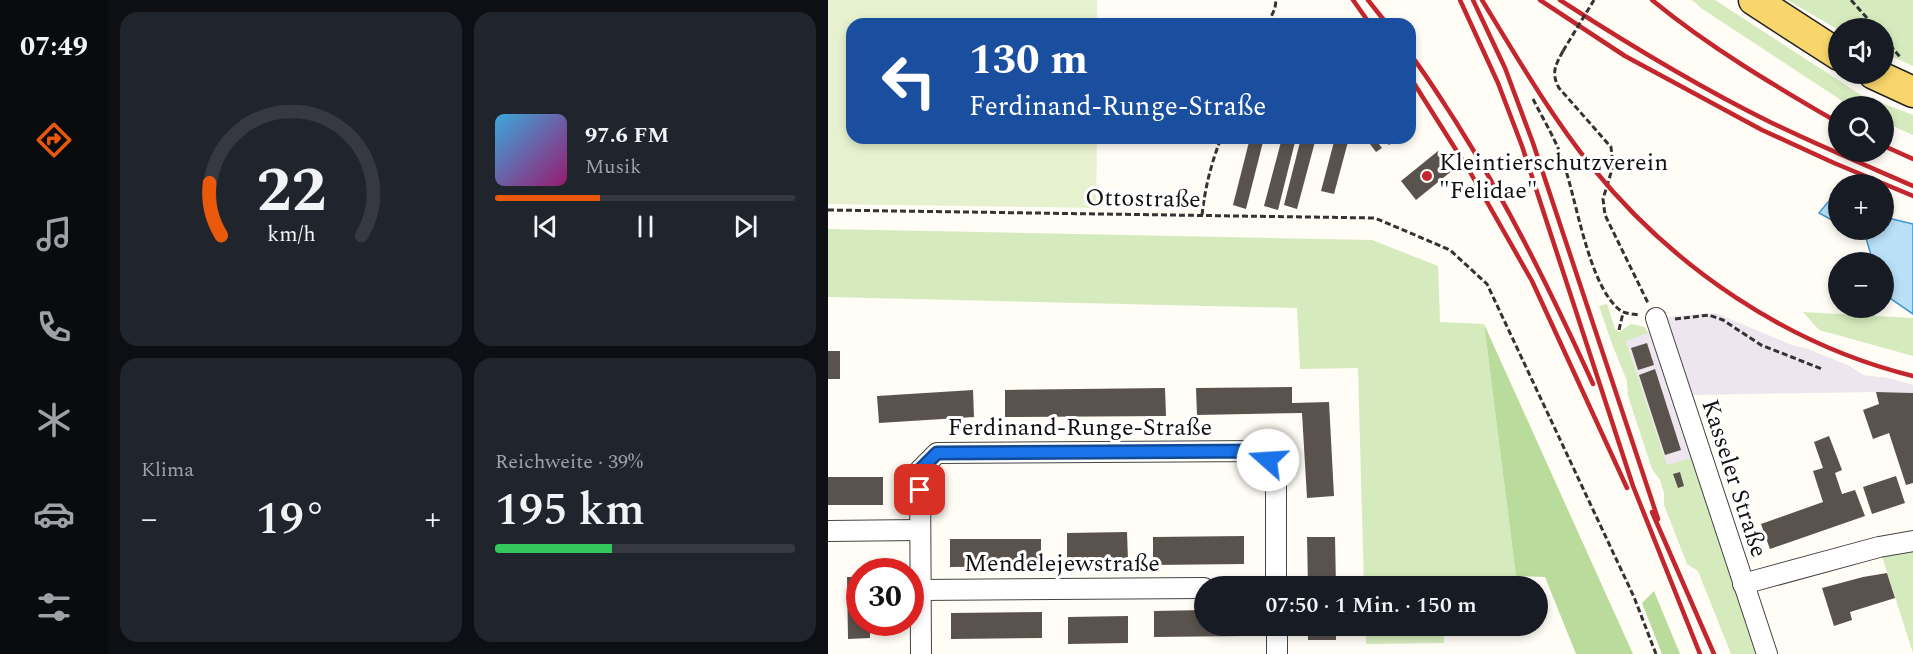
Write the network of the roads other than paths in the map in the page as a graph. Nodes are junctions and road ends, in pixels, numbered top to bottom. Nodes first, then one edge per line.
1 (1754, 0) edge
2 (1828, 48) edge
3 (1894, 83) edge
4 (1913, 92) edge
5 (1656, 318) road end
6 (919, 530) junction
7 (828, 531) edge
8 (1913, 541) edge
9 (919, 558) edge
10 (1276, 576) edge
11 (1743, 584) junction
12 (1194, 588) edge
13 (924, 590) edge
14 (921, 636) edge
15 (1277, 636) edge
16 (921, 654) edge
17 (1278, 654) edge
18 (1767, 654) edge

1 - 2 main road
3 - 4 main road
5 - 11 street, Kasseler Straße
6 - 7 street
6 - 9 street
6 - 10 street, Ferdinand-Runge-Straße
8 - 11 street
11 - 18 street, Kasseler Straße
12 - 13 street, Mendelejewstraße
14 - 16 street
15 - 17 street

